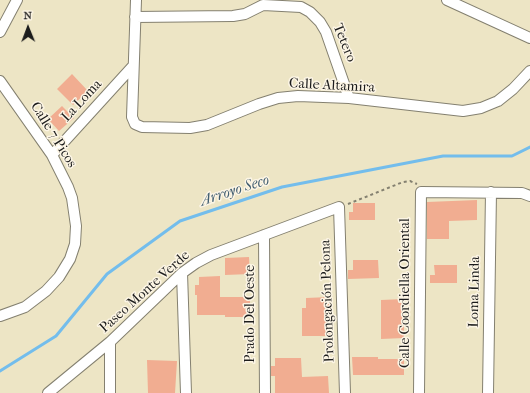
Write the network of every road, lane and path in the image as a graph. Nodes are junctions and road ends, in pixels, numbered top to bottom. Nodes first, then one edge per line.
1 (17, 0) edge
2 (136, 0) edge
3 (447, 0) edge
4 (262, 2) edge
5 (135, 17) junction
6 (0, 32) edge
7 (530, 38) edge
8 (133, 66) junction
9 (530, 71) edge
10 (0, 81) edge
11 (349, 98) junction
12 (52, 155) junction
13 (421, 192) junction
14 (491, 192) junction
15 (530, 196) edge
16 (339, 207) junction
17 (264, 235) junction
18 (182, 273) junction
19 (0, 316) edge
20 (110, 342) junction
21 (48, 393) edge
22 (110, 393) edge
23 (186, 393) edge
24 (265, 393) edge
25 (345, 393) edge
26 (419, 393) edge
27 (488, 393) edge

1 - 6 street
2 - 5 street, Calle Altamira
3 - 7 street
4 - 5 street, Tetero
4 - 11 street, Tetero
5 - 8 street, Calle Altamira
8 - 11 street, Calle Altamira
8 - 12 street, La Loma
9 - 11 street, Calle Altamira
10 - 12 street, Calle 7 Picos
12 - 19 street, Calle 7 Picos
13 - 14 street
13 - 16 path
13 - 26 street, Calle Coordiella Oriental
14 - 15 street
14 - 27 street, Loma Linda
16 - 17 street, Paseo Monte Verde
16 - 25 street, Prolongación Pelona
17 - 18 street, Paseo Monte Verde
17 - 24 street, Prado Del Oeste
18 - 20 street, Paseo Monte Verde
18 - 23 street
20 - 21 street, Paseo Monte Verde
20 - 22 street

